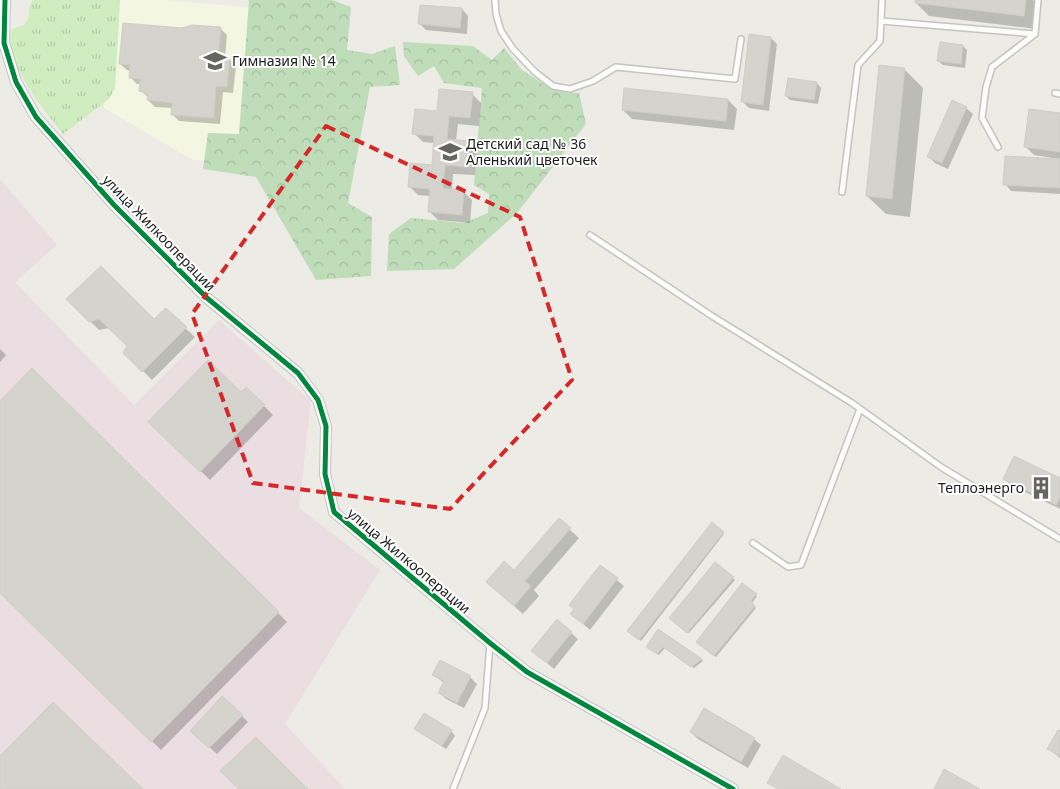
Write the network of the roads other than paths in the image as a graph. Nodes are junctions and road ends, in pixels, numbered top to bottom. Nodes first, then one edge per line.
1 (5, 0) edge
2 (495, 0) edge
3 (882, 0) edge
4 (1038, 0) edge
5 (881, 21) junction
6 (1035, 34) junction
7 (740, 39) dead end
8 (998, 147) dead end
9 (842, 192) dead end
10 (590, 234) dead end
11 (860, 409) junction
12 (1060, 539) edge
13 (753, 543) dead end
14 (490, 643) junction
15 (453, 789) edge
16 (733, 789) edge

1 - 14 street, улица Жилкооперации
2 - 7 lane
3 - 5 lane
4 - 6 lane
5 - 6 lane
5 - 9 lane
6 - 8 lane
10 - 11 lane
11 - 12 lane
11 - 13 lane
14 - 15 lane
14 - 16 street, улица Жилкооперации

